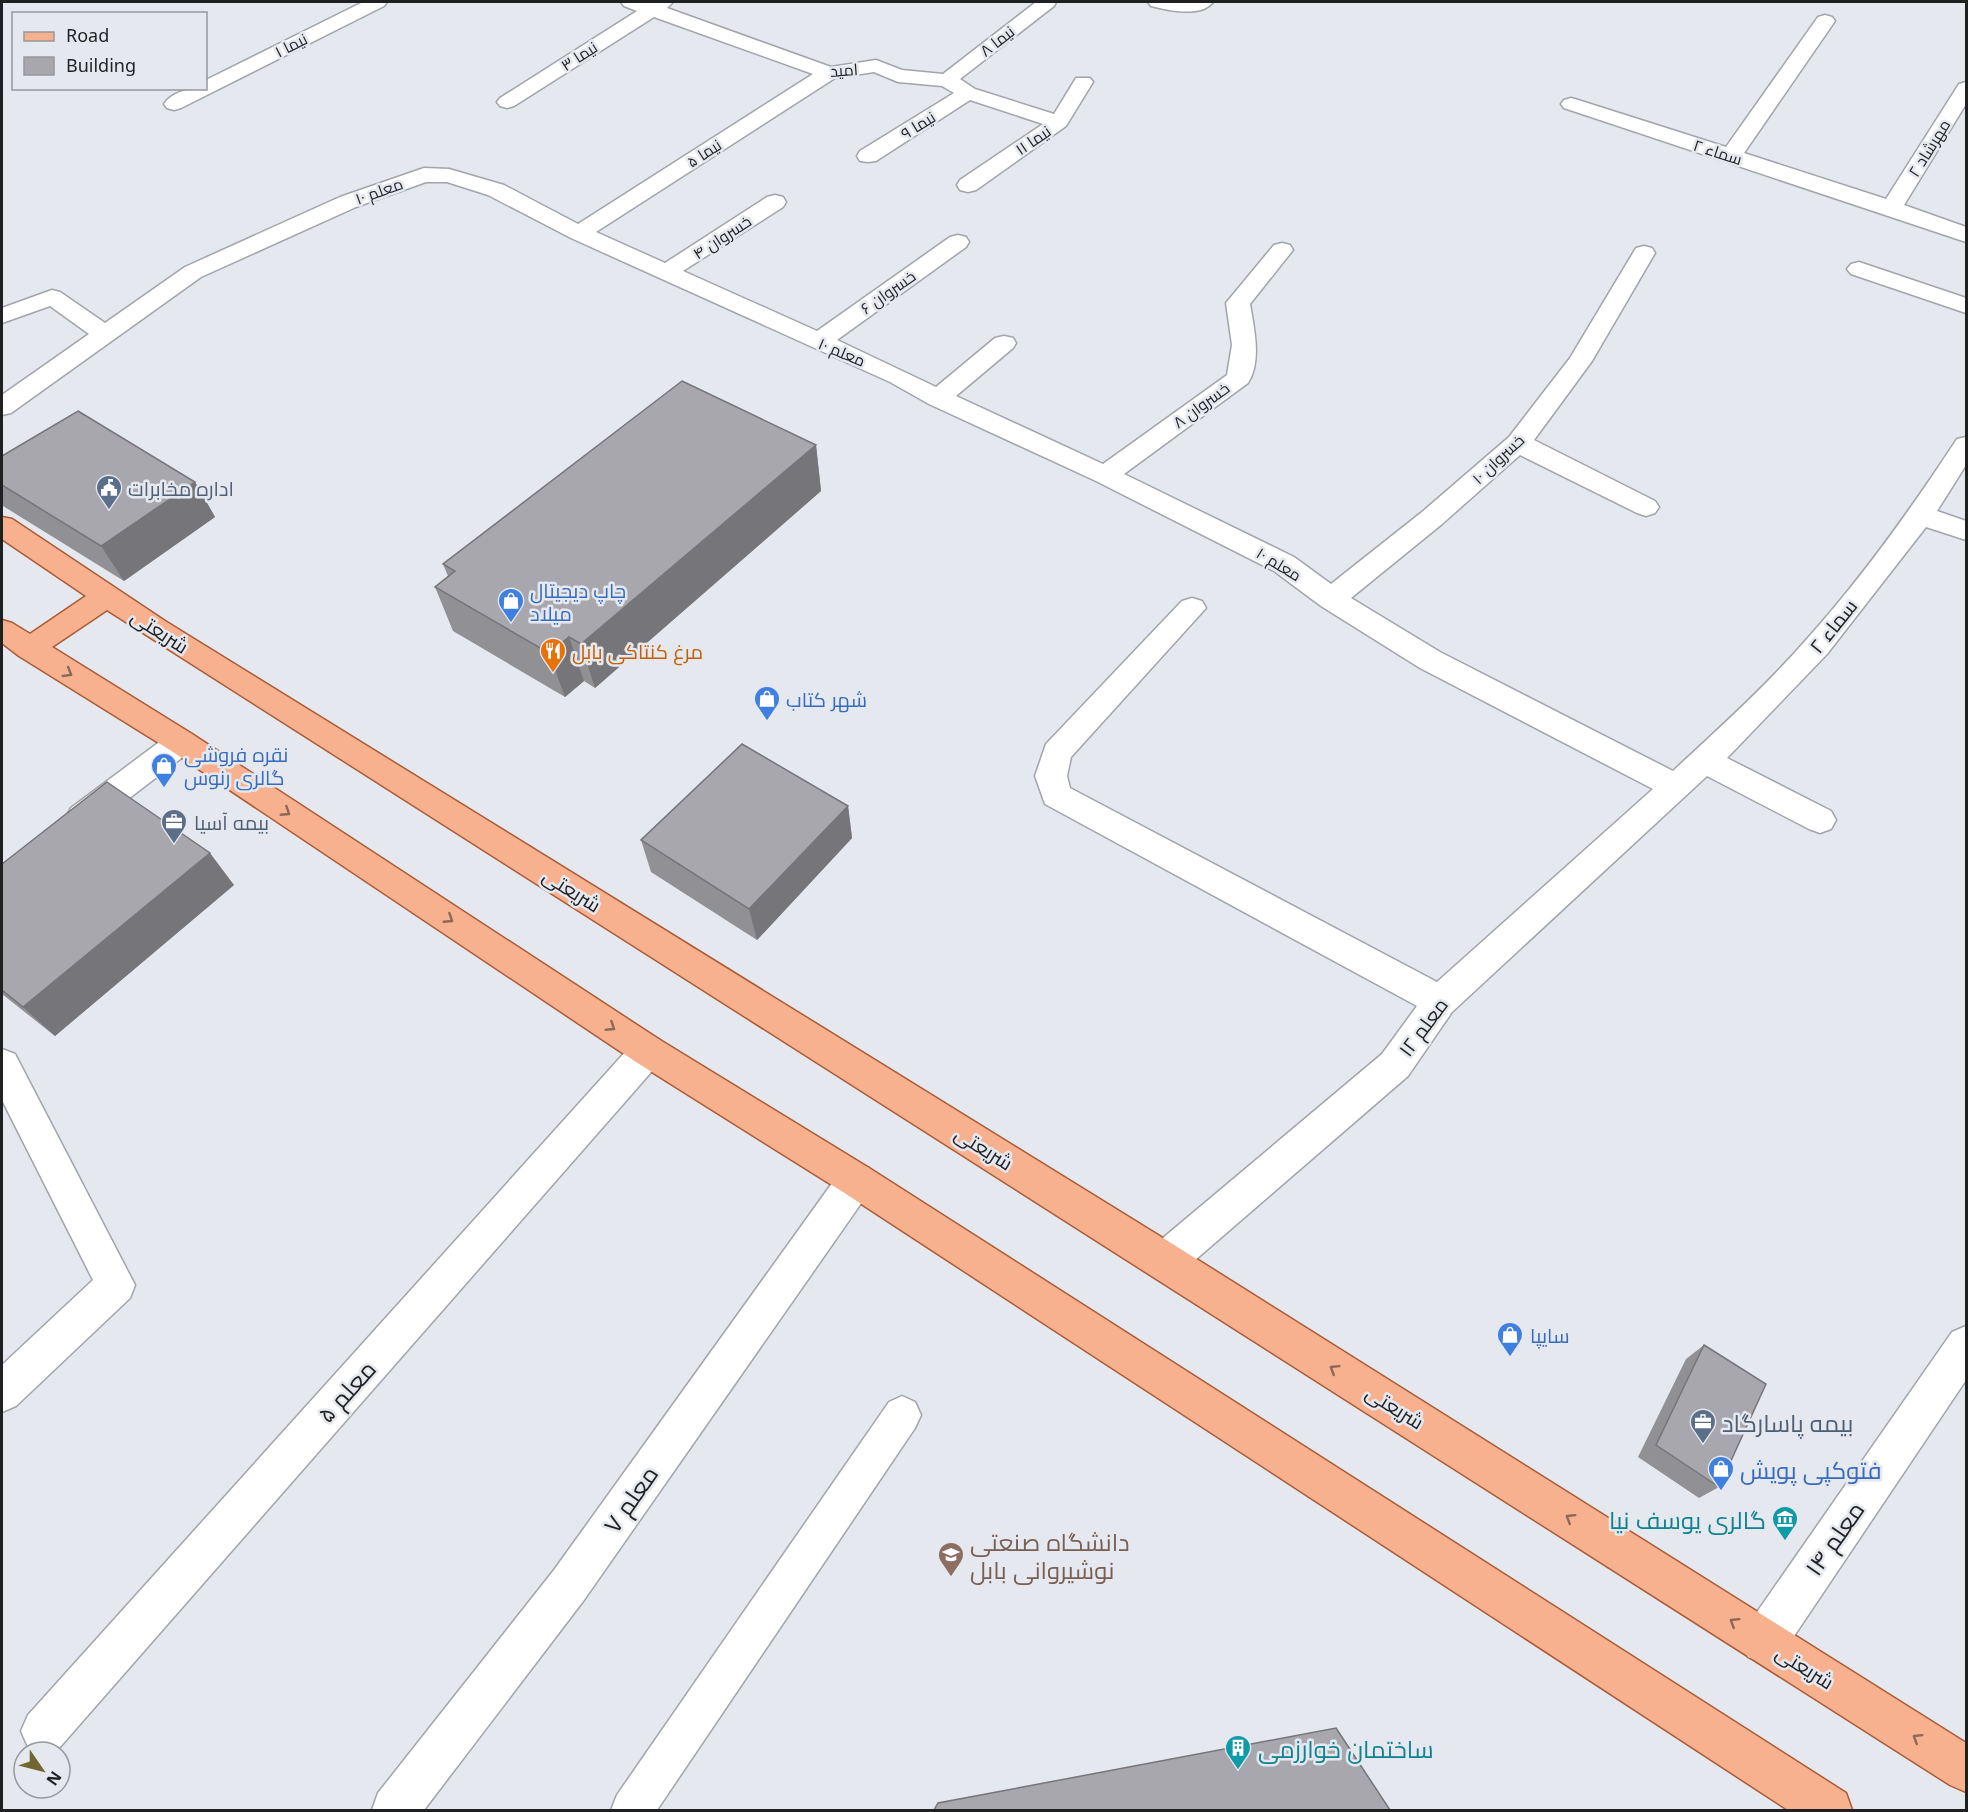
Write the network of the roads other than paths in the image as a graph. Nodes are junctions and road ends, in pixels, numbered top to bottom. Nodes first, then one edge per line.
1 (377, 2) edge
2 (631, 2) edge
3 (1047, 2) edge
4 (1158, 2) edge
5 (1203, 2) edge
6 (658, 5) edge
7 (1825, 21) dead end
8 (829, 74) junction
9 (947, 80) junction
10 (1083, 82) dead end
11 (207, 87) edge
12 (1966, 88) edge
13 (201, 90) edge
14 (968, 93) junction
15 (507, 102) dead end
16 (174, 104) dead end
17 (1571, 104) dead end
18 (1059, 122) junction
19 (868, 156) dead end
20 (1731, 156) junction
21 (968, 185) dead end
22 (775, 202) dead end
23 (1891, 208) junction
24 (579, 233) junction
25 (1966, 235) edge
26 (958, 242) dead end
27 (1282, 250) dead end
28 (1644, 253) dead end
29 (1859, 269) dead end
30 (668, 271) junction
31 (1966, 306) edge
32 (2, 316) edge
33 (105, 334) junction
34 (818, 342) junction
35 (1004, 343) dead end
36 (938, 398) junction
37 (2, 407) edge
38 (1518, 444) junction
39 (1966, 445) edge
40 (1105, 475) junction
41 (1646, 507) dead end
42 (1921, 515) junction
43 (2, 526) edge
44 (1966, 531) edge
45 (106, 596) junction
46 (1331, 599) junction
47 (1192, 608) dead end
48 (15, 640) edge
49 (181, 742) junction
50 (1704, 760) junction
51 (1676, 787) junction
52 (1820, 820) dead end
53 (58, 835) edge
54 (1440, 1001) junction
55 (648, 1051) junction
56 (2, 1065) edge
57 (856, 1180) junction
58 (1165, 1261) junction
59 (1963, 1357) edge
60 (2, 1392) edge
61 (902, 1415) dead end
62 (1764, 1641) junction
63 (44, 1731) dead end
64 (1966, 1769) edge
65 (395, 1810) edge
66 (632, 1810) edge
67 (1829, 1810) edge

1 - 11 street, نیما ۱
2 - 6 street, امید
3 - 9 street, نیما ۸
4 - 5 street
6 - 8 street, امید
6 - 15 street, نیما ۳
7 - 20 street
8 - 9 street, امید
8 - 24 street, نیما ۵
9 - 14 street, امید
10 - 18 street, نیما ۱۱
12 - 23 street, مهرشاد ۲
13 - 16 street, نیما ۱
14 - 18 street, امید
14 - 19 street, نیما ۹
17 - 20 street, سماء ۲
18 - 21 street, نیما ۱۱
20 - 23 street, سماء ۲
22 - 30 street, خسروان ۴
23 - 25 street, سماء ۲
24 - 30 street, معلم ۱۰
24 - 33 street, معلم ۱۰
26 - 34 street, خسروان ۶
27 - 40 street, خسروان ۸
28 - 38 street, خسروان ۱۰
29 - 31 street
30 - 34 street, معلم ۱۰
32 - 33 street
33 - 37 street, معلم ۱۰
34 - 36 street, معلم ۱۰
35 - 36 street
36 - 40 street, معلم ۱۰
38 - 41 street
38 - 46 street, خسروان ۱۰
39 - 42 street, سماء ۲
40 - 46 street, معلم ۱۰
42 - 44 street
42 - 50 street, سماء ۲
43 - 45 main road, شریعتی
45 - 48 main road
45 - 58 main road, شریعتی
46 - 51 street, معلم ۱۰
47 - 54 street
48 -> 49 main road
49 - 53 street
49 -> 55 main road
50 - 51 street, سماء ۲
50 - 52 street
51 - 54 street, معلم ۱۲
54 - 58 street, معلم ۱۲
55 - 57 main road
55 - 63 street, معلم ۵
56 - 60 street
57 - 65 street, معلم ۷
57 - 67 main road
62 -> 58 main road, شریعتی
59 - 62 street, معلم ۱۴
61 - 66 lane
64 -> 62 main road, شریعتی

